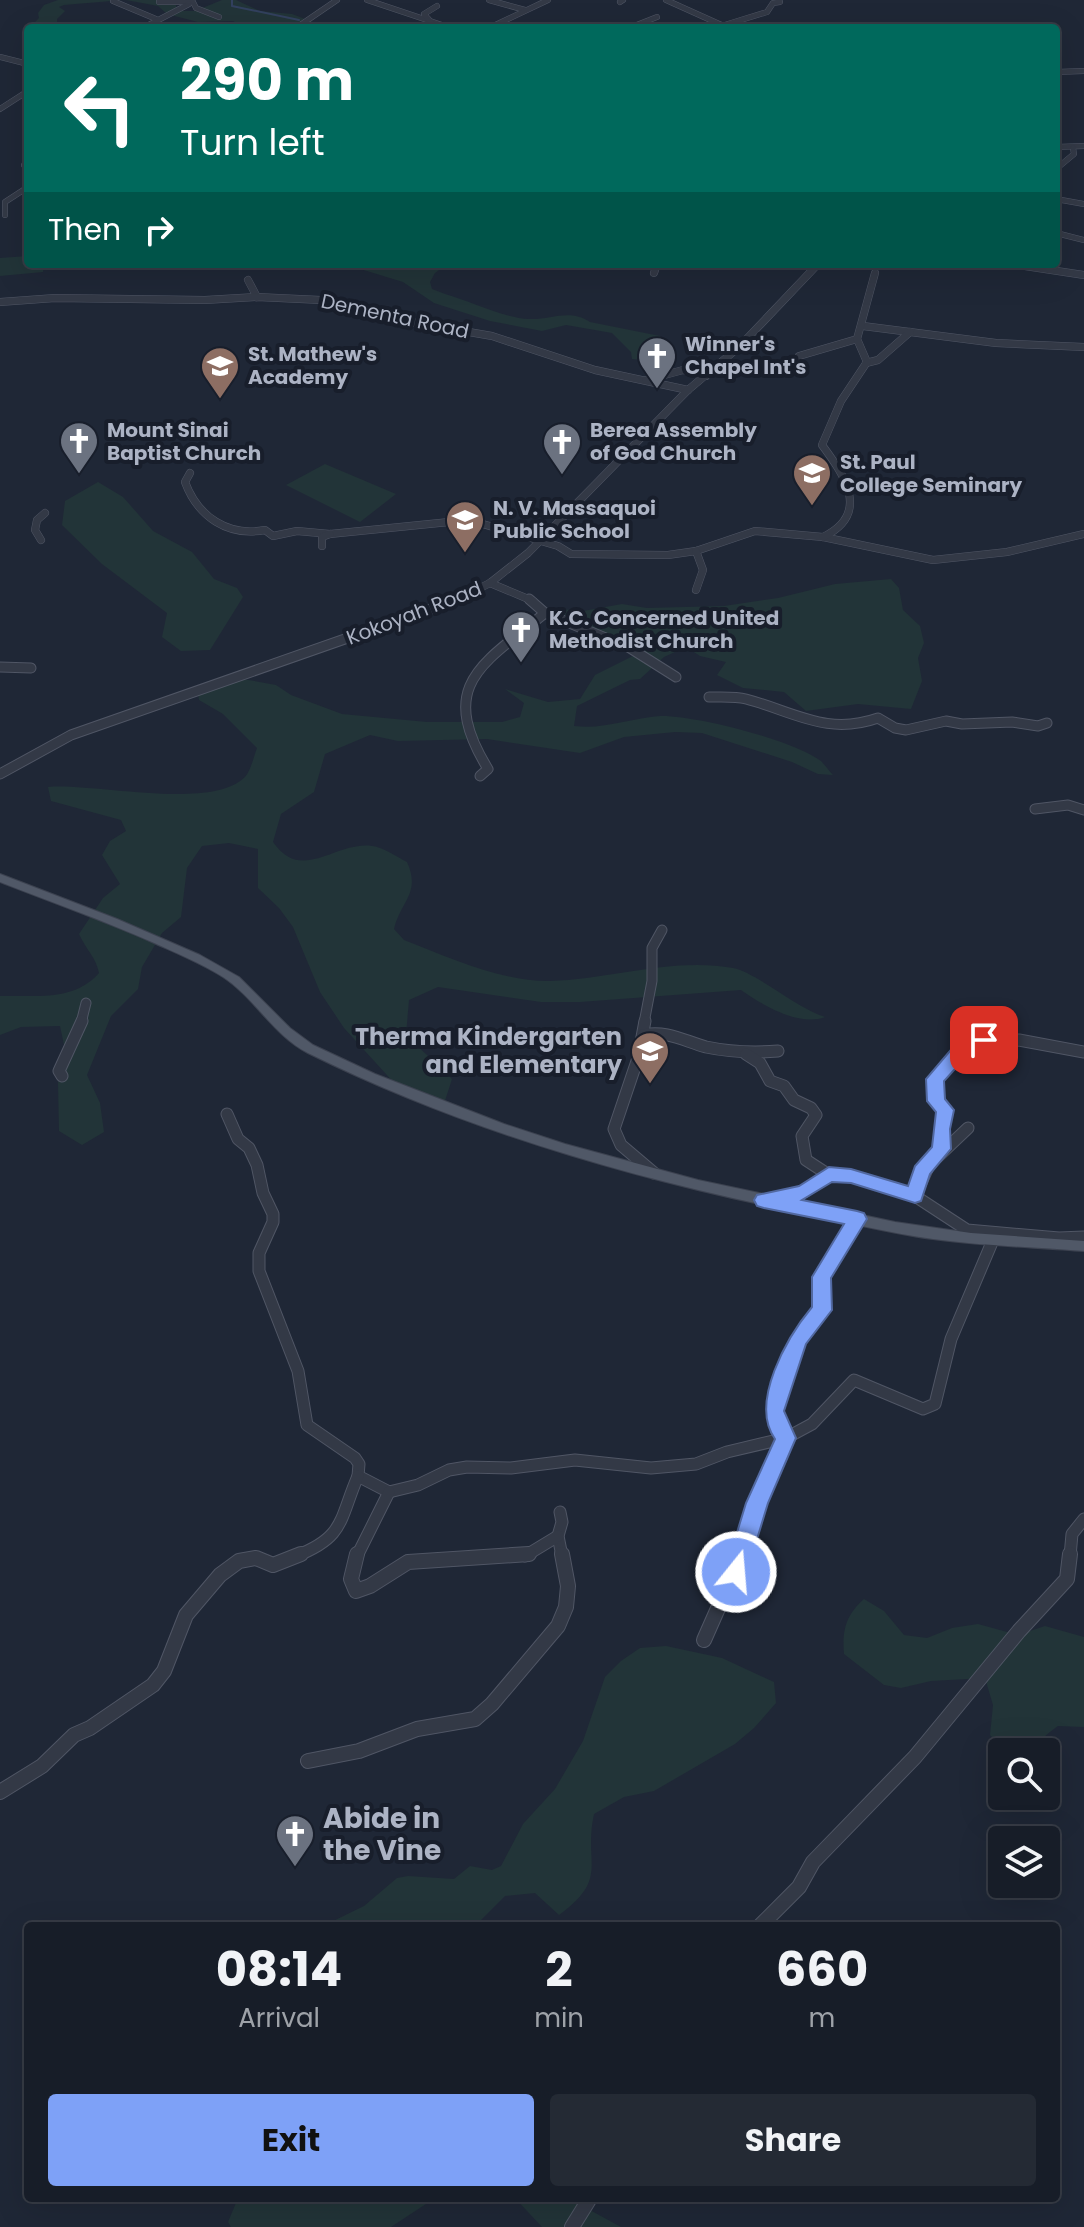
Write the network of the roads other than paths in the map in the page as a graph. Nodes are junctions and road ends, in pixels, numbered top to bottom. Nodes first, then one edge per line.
1 (337, 0) edge
2 (367, 0) edge
3 (489, 0) edge
4 (548, 0) edge
5 (666, 0) edge
6 (113, 1) edge
7 (196, 1) edge
8 (159, 2) edge
9 (780, 2) edge
10 (437, 6) dead end
11 (525, 10) junction
12 (219, 17) dead end
13 (657, 17) dead end
14 (156, 19) junction
15 (432, 22) junction
16 (149, 24) edge
17 (302, 24) edge
18 (438, 24) edge
19 (497, 24) edge
20 (639, 24) edge
21 (721, 24) edge
22 (726, 24) edge
23 (0, 57) edge
24 (24, 63) edge
25 (1084, 71) edge
26 (1060, 72) edge
27 (24, 94) edge
28 (0, 109) edge
29 (1084, 146) edge
30 (1060, 147) edge
31 (1073, 148) junction
32 (1060, 167) edge
33 (24, 190) edge
34 (1060, 200) edge
35 (1084, 204) edge
36 (5, 215) dead end
37 (1060, 234) edge
38 (1084, 240) edge
39 (656, 268) edge
40 (814, 268) edge
41 (1037, 268) edge
42 (654, 273) dead end
43 (875, 273) dead end
44 (1084, 275) edge
45 (248, 280) dead end
46 (257, 297) junction
47 (0, 302) edge
48 (863, 326) junction
49 (910, 332) junction
50 (857, 339) junction
51 (1084, 347) edge
52 (799, 356) dead end
53 (866, 363) junction
54 (706, 376) junction
55 (646, 380) junction
56 (688, 390) junction
57 (190, 473) dead end
58 (45, 513) dead end
59 (330, 534) junction
60 (1084, 534) edge
61 (823, 537) junction
62 (41, 540) dead end
63 (538, 540) junction
64 (322, 546) dead end
65 (696, 551) junction
66 (490, 583) junction
67 (696, 590) dead end
68 (545, 613) junction
69 (0, 667) edge
70 (31, 668) dead end
71 (676, 677) dead end
72 (709, 697) dead end
73 (1047, 723) dead end
74 (0, 774) edge
75 (480, 776) dead end
76 (1035, 809) dead end
77 (1084, 810) edge
78 (0, 878) edge
79 (662, 930) dead end
80 (86, 1003) dead end
81 (643, 1035) junction
82 (778, 1051) dead end
83 (1084, 1052) edge
84 (746, 1054) junction
85 (62, 1076) dead end
86 (227, 1114) dead end
87 (968, 1128) dead end
88 (941, 1149) junction
89 (656, 1174) junction
90 (829, 1175) junction
91 (915, 1196) junction
92 (764, 1200) junction
93 (857, 1219) junction
94 (1084, 1237) edge
95 (993, 1240) junction
96 (1084, 1246) edge
97 (786, 1438) junction
98 (358, 1476) junction
99 (389, 1492) junction
100 (560, 1512) dead end
101 (1084, 1519) edge
102 (558, 1536) junction
103 (704, 1640) dead end
104 (308, 1761) dead end
105 (0, 1792) edge
106 (764, 1922) edge
107 (588, 2202) edge
108 (572, 2227) edge

1 - 17 street
2 - 15 street
3 - 11 street
4 - 11 street
5 - 21 street
6 - 14 street
7 - 8 street
7 - 12 street
7 - 14 street
9 - 22 street
10 - 15 street
11 - 19 street
13 - 20 street
14 - 16 street
15 - 18 street
23 - 24 street
25 - 26 street
27 - 28 street
29 - 31 street
30 - 31 street
31 - 32 street
33 - 36 street
34 - 35 street
37 - 38 street
39 - 42 street
40 - 54 street, Kokoyah Road
41 - 44 street
43 - 48 street
45 - 46 street
46 - 47 street, Dementa Road
46 - 55 street, Dementa Road
48 - 49 street
48 - 50 street
49 - 51 street
49 - 53 street
50 - 52 street
50 - 53 street
53 - 61 street
54 - 55 street
54 - 56 street, Kokoyah Road
55 - 56 street, Dementa Road
56 - 63 street, Kokoyah Road
57 - 59 street
58 - 62 street
59 - 63 street
59 - 64 street
60 - 61 street
61 - 65 street
63 - 65 street
63 - 66 street, Kokoyah Road
65 - 67 street
66 - 68 street
66 - 74 street, Kokoyah Road
68 - 71 street
68 - 75 street
69 - 70 street
72 - 73 street
76 - 77 street
78 - 89 main road
79 - 81 street
80 - 85 street
81 - 84 street
81 - 89 street
82 - 84 street
83 - 88 street
84 - 90 street
86 - 98 street
87 - 88 street
88 - 91 street
89 - 92 main road
90 - 91 street
90 - 92 street
91 - 94 street
92 - 93 main road
93 - 95 main road
93 - 97 street
95 - 96 main road
95 - 97 street
97 - 99 street
97 - 103 street
98 - 99 street
98 - 105 street
99 - 102 street
100 - 102 street
101 - 106 street
102 - 104 street
107 - 108 street

